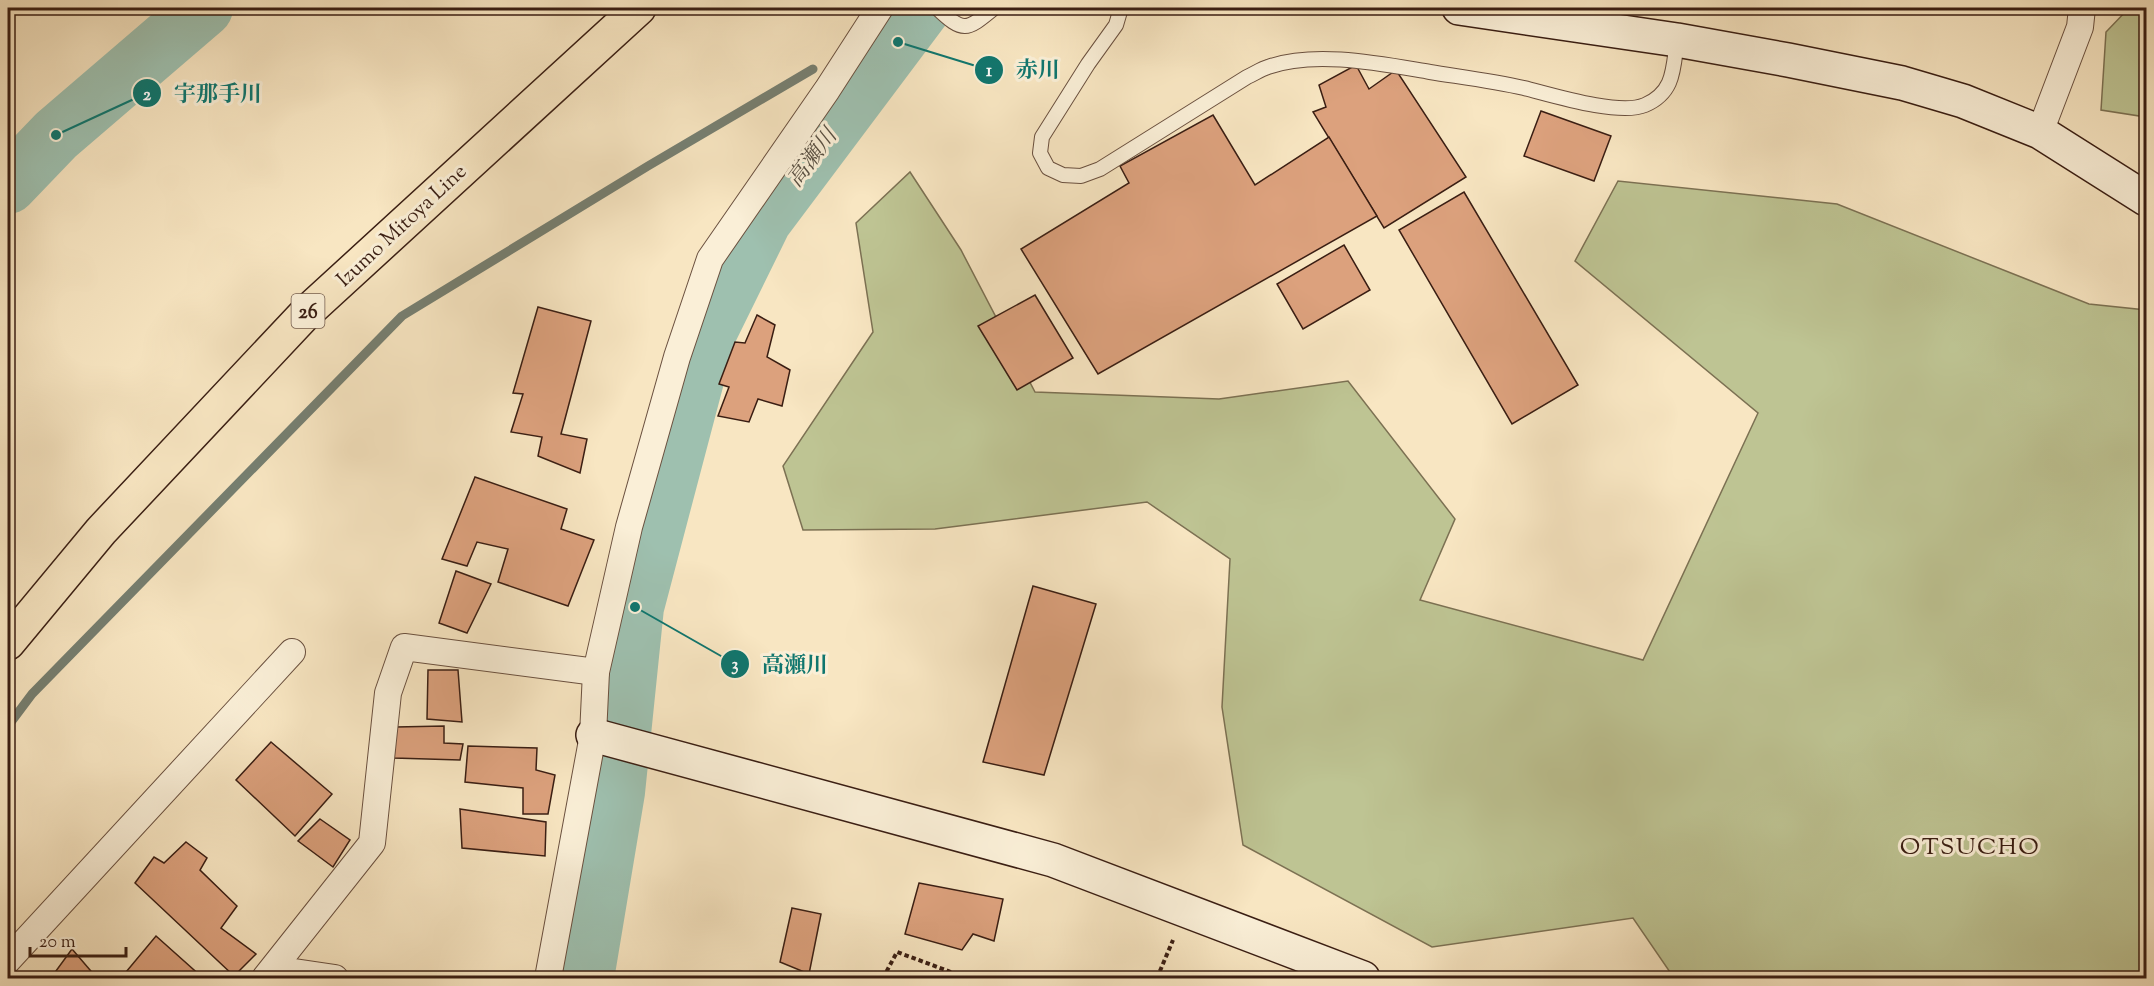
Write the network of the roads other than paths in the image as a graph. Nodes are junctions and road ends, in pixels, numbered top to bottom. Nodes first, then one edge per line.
1 (639, 8) edge
2 (880, 8) edge
3 (937, 8) edge
4 (994, 8) edge
5 (1121, 8) edge
6 (1459, 8) edge
7 (2082, 8) edge
8 (1677, 40) junction
9 (2040, 132) junction
10 (2146, 199) edge
11 (8, 643) edge
12 (292, 652) dead end
13 (596, 672) junction
14 (613, 740) junction
15 (8, 960) edge
16 (270, 974) edge
17 (334, 978) edge
18 (548, 978) edge
19 (1362, 978) edge

1 - 11 main road, Izumo Mitoya Line / 26
2 - 13 street
3 - 4 lane
5 - 8 lane
6 - 8 street
7 - 9 street
8 - 9 street
9 - 10 street
12 - 15 street
13 - 14 street
13 - 16 street
14 - 18 street
14 - 19 street
16 - 17 street

